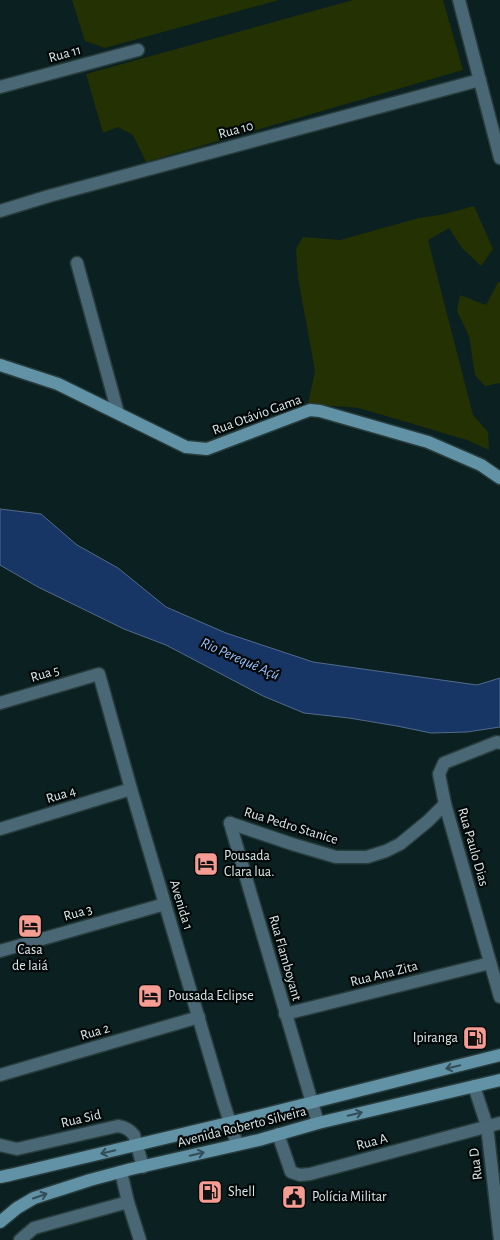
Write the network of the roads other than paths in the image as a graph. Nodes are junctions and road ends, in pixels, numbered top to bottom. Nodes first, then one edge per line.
1 (460, 0) edge
2 (138, 50) dead end
3 (480, 80) junction
4 (0, 87) edge
5 (500, 158) edge
6 (0, 211) edge
7 (77, 263) dead end
8 (0, 365) edge
9 (118, 413) junction
10 (500, 478) edge
11 (99, 674) joint
12 (0, 703) edge
13 (499, 743) edge
14 (131, 789) junction
15 (445, 804) junction
16 (230, 823) joint
17 (0, 828) edge
18 (165, 904) junction
19 (0, 950) edge
20 (490, 963) junction
21 (500, 997) edge
22 (285, 1014) junction
23 (198, 1017) junction
24 (500, 1056) edge
25 (0, 1075) edge
26 (500, 1080) edge
27 (474, 1086) junction
28 (311, 1102) junction
29 (231, 1122) junction
30 (318, 1123) junction
31 (500, 1123) edge
32 (487, 1126) junction
33 (278, 1134) junction
34 (238, 1144) junction
35 (0, 1145) edge
36 (137, 1145) junction
37 (17, 1149) junction
38 (0, 1152) edge
39 (143, 1167) junction
40 (121, 1172) junction
41 (0, 1177) edge
42 (128, 1202) junction
43 (0, 1222) edge
44 (20, 1240) edge
45 (140, 1240) edge
46 (500, 1240) edge

1 - 3 street
2 - 4 street, Rua 11
3 - 5 street
3 - 6 street, Rua 10
7 - 9 street
8 - 9 street, Rua Otávio Gama
9 - 10 street, Rua Otávio Gama
11 - 12 street, Rua 5
11 - 14 street, Avenida 1
13 - 15 street, Rua Paulo Dias
14 - 17 street, Rua 4
14 - 18 street, Avenida 1
15 - 16 street, Rua Pedro Stanice
15 - 20 street, Rua Paulo Dias
16 - 22 street, Rua Flamboyant
18 - 19 street, Rua 3
18 - 23 street, Avenida 1
20 - 21 street, Rua Paulo Dias
20 - 22 street, Rua Ana Zita
22 - 28 street, Rua Flamboyant
23 - 25 street, Rua 2
23 - 29 street, Avenida 1
24 -> 28 street, Avenida Roberto Silveira
26 - 27 street, Avenida Roberto Silveira
30 -> 27 street, Avenida Roberto Silveira
27 - 32 street, Rua D
28 - 29 street, Avenida Roberto Silveira
28 - 30 street, Rua Flamboyant
29 - 34 street, Avenida 1
29 - 36 street, Avenida Roberto Silveira
30 - 33 street, Avenida Roberto Silveira
31 - 32 street, Rua A
32 - 33 street, Rua A
32 - 46 street, Rua D
33 - 34 street, Avenida Roberto Silveira
39 -> 34 street, Avenida Roberto Silveira
35 - 37 street, Rua Sid
36 - 37 street, Rua Sid
36 - 39 street, Rua Sid
36 -> 41 street, Avenida Roberto Silveira
37 - 38 street
39 - 40 street, Avenida Roberto Silveira
40 - 42 street
43 -> 40 street, Avenida Roberto Silveira
42 - 44 street
42 - 45 street

